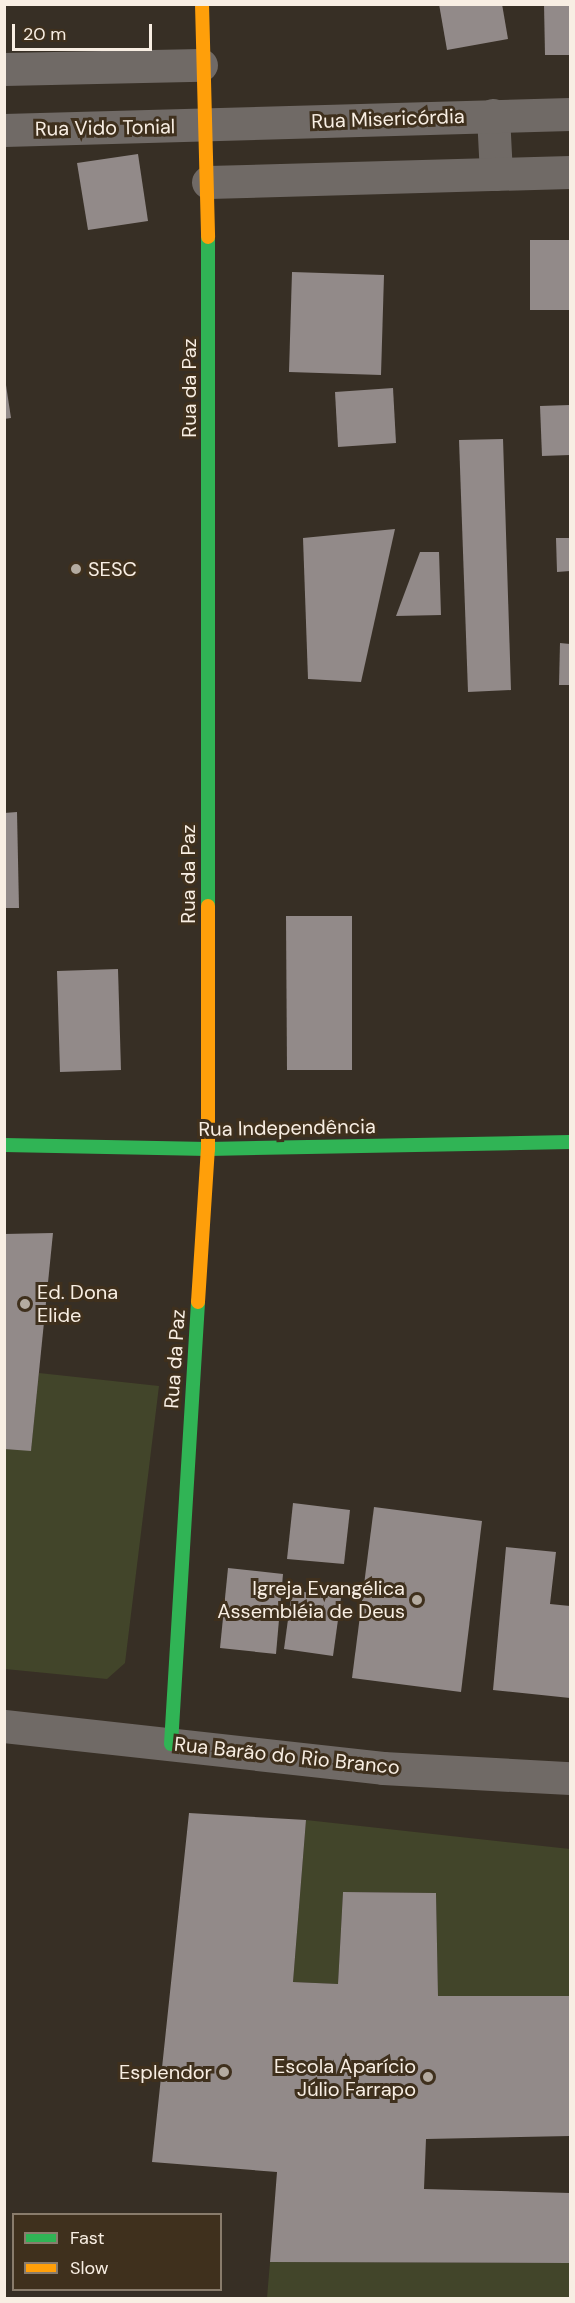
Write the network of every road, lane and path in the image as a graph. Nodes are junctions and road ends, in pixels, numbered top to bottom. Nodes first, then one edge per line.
1 (202, 4) edge
2 (201, 65) junction
3 (4, 69) edge
4 (570, 114) edge
5 (493, 116) junction
6 (206, 126) junction
7 (4, 130) edge
8 (570, 172) edge
9 (495, 174) junction
10 (208, 182) junction
11 (570, 1142) edge
12 (4, 1145) edge
13 (208, 1149) junction
14 (4, 1726) edge
15 (171, 1744) junction
16 (570, 1778) edge

1 - 2 street, Rua da Paz
2 - 3 street
2 - 6 street, Rua da Paz
4 - 5 street, Rua Misericórdia
5 - 6 street, Rua Misericórdia
5 - 9 street
6 - 7 street, Rua Vido Tonial
6 - 10 street, Rua da Paz
8 - 9 street
9 - 10 street
10 - 13 street, Rua da Paz
11 - 13 street, Rua Independência
12 - 13 street, Rua Independência
13 - 15 street, Rua da Paz
14 - 15 street, Rua Barão do Rio Branco
15 - 16 street, Rua Barão do Rio Branco

